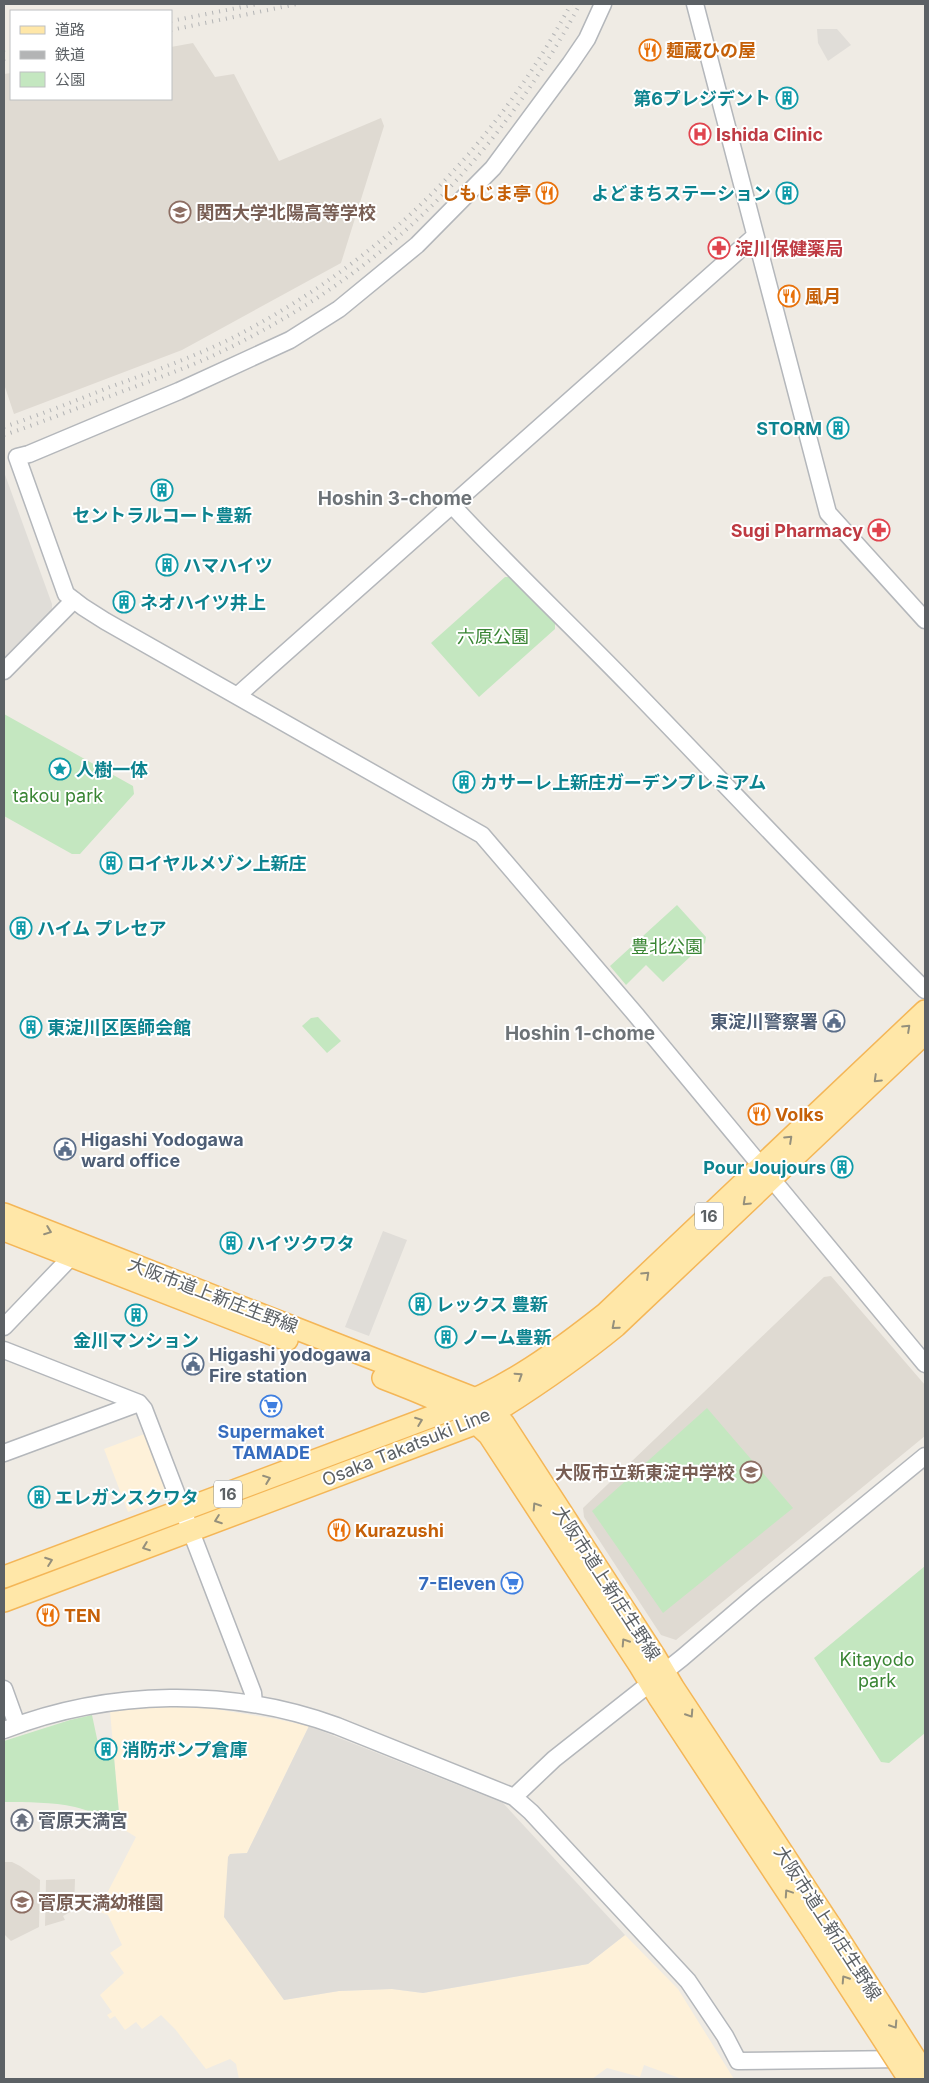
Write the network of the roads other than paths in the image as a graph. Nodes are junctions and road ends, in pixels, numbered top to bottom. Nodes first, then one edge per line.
1 (604, 4) edge
2 (695, 4) edge
3 (755, 236) junction
4 (452, 504) junction
5 (74, 600) junction
6 (925, 620) edge
7 (4, 671) edge
8 (238, 695) junction
9 (925, 990) edge
10 (925, 1011) edge
11 (925, 1033) edge
12 (766, 1173) junction
13 (4, 1214) edge
14 (4, 1230) edge
15 (71, 1256) junction
16 (4, 1327) edge
17 (4, 1350) edge
18 (925, 1364) edge
19 (476, 1400) junction
20 (139, 1403) junction
21 (452, 1409) junction
22 (486, 1417) junction
23 (4, 1454) edge
24 (925, 1456) edge
25 (188, 1520) junction
26 (4, 1578) edge
27 (4, 1601) edge
28 (657, 1678) junction
29 (4, 1690) edge
30 (254, 1703) junction
31 (10, 1728) edge
32 (514, 1797) junction
33 (822, 1929) junction
34 (925, 2058) edge
35 (925, 2074) edge
36 (909, 2079) edge

1 - 5 street
2 - 3 street
3 - 4 street
3 - 6 street
4 - 8 street
4 - 9 street
5 - 7 street
5 - 8 street
8 - 12 street
12 -> 10 main road, Osaka Takatsuki Line / 16
11 -> 12 main road, Osaka Takatsuki Line / 16
12 - 18 street
19 -> 12 main road, Osaka Takatsuki Line / 16
12 -> 22 main road, Osaka Takatsuki Line / 16
13 -> 19 main road, 大阪市道上新庄生野線
14 - 15 main road, 大阪市道上新庄生野線
15 - 16 street
15 - 21 main road, 大阪市道上新庄生野線
17 - 20 street
19 - 21 main road, Osaka Takatsuki Line / 16
19 - 22 main road, 大阪市道上新庄生野線
20 - 23 street
20 - 25 street
21 - 22 main road, 大阪市道上新庄生野線
25 -> 21 main road, Osaka Takatsuki Line / 16
22 -> 25 main road, Osaka Takatsuki Line / 16
22 - 28 main road, 大阪市道上新庄生野線
24 - 28 street
26 -> 25 main road, Osaka Takatsuki Line / 16
25 -> 27 main road, Osaka Takatsuki Line / 16
25 - 30 street
28 - 32 street
28 - 33 main road, 大阪市道上新庄生野線
29 - 31 street
30 - 31 street
30 - 32 street
32 - 34 street
33 -> 35 main road, 大阪市道上新庄生野線, bridge
36 -> 33 main road, 大阪市道上新庄生野線, bridge

